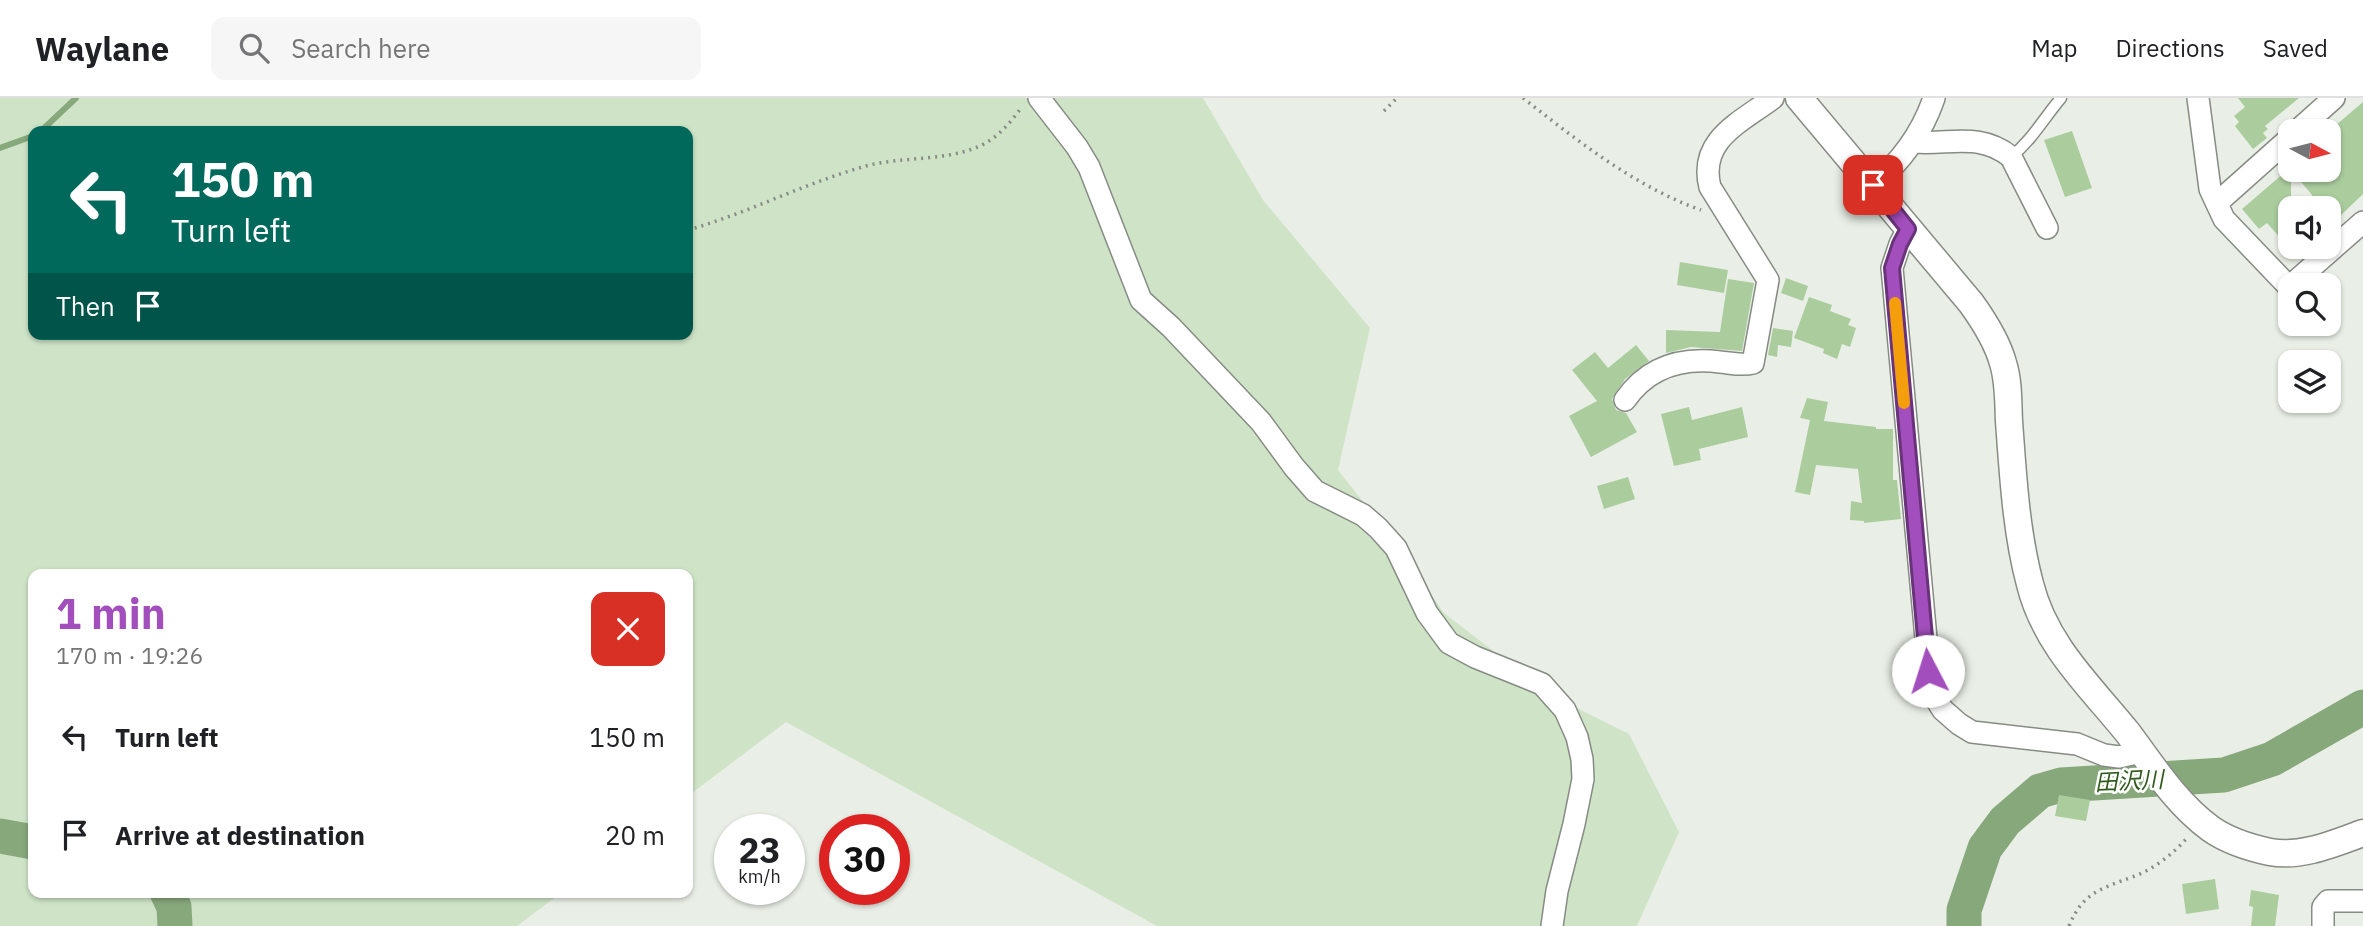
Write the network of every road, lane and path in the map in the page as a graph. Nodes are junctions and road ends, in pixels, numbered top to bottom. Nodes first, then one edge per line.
1 (1397, 98) edge
2 (1523, 98) edge
3 (1773, 98) edge
4 (1798, 98) edge
5 (1934, 98) edge
6 (2061, 98) edge
7 (2198, 98) edge
8 (2334, 98) edge
9 (1031, 101) edge
10 (1384, 111) dead end
11 (2310, 119) edge
12 (1914, 142) junction
13 (2278, 149) edge
14 (2011, 157) junction
15 (1873, 185) junction
16 (2217, 203) junction
17 (1728, 215) junction
18 (2363, 222) edge
19 (693, 228) edge
20 (1908, 229) junction
21 (2048, 229) dead end
22 (1625, 400) dead end
23 (2148, 762) junction
24 (2198, 818) junction
25 (2363, 833) edge
26 (2363, 901) edge
27 (1552, 926) edge
28 (2069, 926) edge
29 (2323, 926) edge

1 - 10 path
2 - 17 path
3 - 17 street
4 - 15 street
5 - 12 street
6 - 14 lane
7 - 16 street
8 - 11 street
9 - 19 path
9 - 27 street
12 - 14 street
12 - 15 street
13 - 16 street
14 - 21 street
15 - 20 street
16 - 18 street
17 - 22 street
20 - 23 street
20 - 23 street
23 - 24 street
24 - 25 street
24 - 28 path
26 - 29 street

